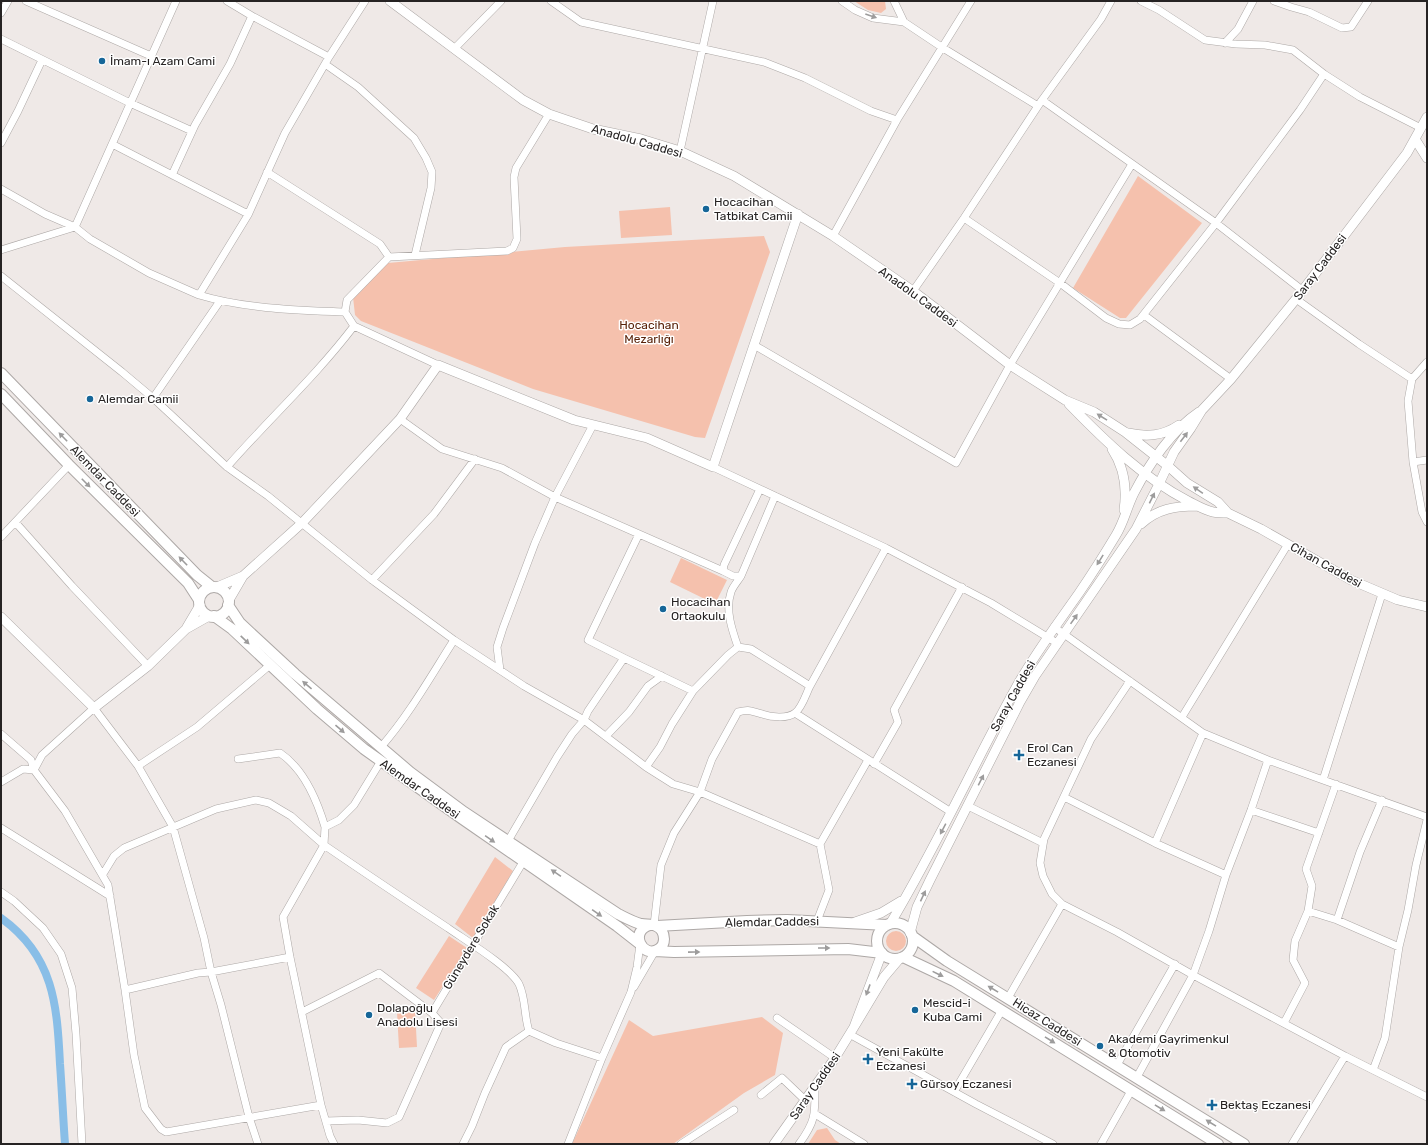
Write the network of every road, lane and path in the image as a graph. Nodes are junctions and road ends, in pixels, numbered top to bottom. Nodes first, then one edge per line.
1 (8, 1) edge
2 (26, 1) edge
3 (176, 1) edge
4 (227, 1) edge
5 (365, 1) edge
6 (390, 1) edge
7 (501, 1) edge
8 (551, 1) edge
9 (713, 1) edge
10 (842, 1) edge
11 (894, 1) edge
12 (971, 1) edge
13 (1111, 1) edge
14 (1141, 1) edge
15 (1253, 1) edge
16 (1274, 1) edge
17 (1368, 1) edge
18 (1, 13) edge
19 (252, 16) junction
20 (904, 22) junction
21 (1, 39) edge
22 (1225, 43) junction
23 (702, 48) junction
24 (943, 48) junction
25 (454, 49) junction
26 (151, 56) junction
27 (329, 57) junction
28 (42, 60) junction
29 (325, 64) junction
30 (1324, 74) junction
31 (130, 103) junction
32 (1040, 103) junction
33 (549, 114) junction
34 (1427, 117) edge
35 (897, 120) junction
36 (1421, 128) junction
37 (192, 131) junction
38 (1415, 139) junction
39 (1, 143) edge
40 (112, 144) junction
41 (680, 151) junction
42 (1427, 158) edge
43 (1132, 164) junction
44 (267, 172) junction
45 (172, 175) junction
46 (1, 189) edge
47 (248, 214) junction
48 (798, 214) junction
49 (964, 218) junction
50 (1216, 223) junction
51 (75, 227) junction
52 (833, 236) junction
53 (1, 250) edge
54 (415, 255) junction
55 (389, 257) junction
56 (1, 276) edge
57 (1060, 283) junction
58 (1302, 290) junction
59 (913, 291) junction
60 (200, 295) junction
61 (1296, 299) junction
62 (220, 301) junction
63 (346, 312) junction
64 (1144, 314) junction
65 (354, 326) junction
66 (754, 345) junction
67 (1427, 362) edge
68 (438, 365) junction
69 (1010, 365) junction
70 (1, 373) edge
71 (1231, 379) junction
72 (1412, 379) junction
73 (1, 394) edge
74 (153, 398) junction
75 (1065, 400) junction
76 (1202, 410) junction
77 (400, 419) junction
78 (1187, 420) junction
79 (593, 425) junction
80 (1125, 432) junction
81 (1108, 444) junction
82 (1156, 456) junction
83 (474, 459) junction
84 (1427, 460) edge
85 (1413, 462) junction
86 (69, 465) junction
87 (1168, 466) junction
88 (227, 467) junction
89 (713, 467) junction
90 (1145, 474) junction
91 (1160, 484) junction
92 (760, 490) junction
93 (775, 496) junction
94 (555, 497) junction
95 (1198, 506) junction
96 (1228, 513) junction
97 (1427, 522) edge
98 (16, 523) junction
99 (302, 523) junction
100 (1121, 527) junction
101 (1136, 529) junction
102 (639, 534) junction
103 (1, 537) edge
104 (1288, 544) junction
105 (886, 548) junction
106 (723, 571) junction
107 (243, 576) junction
108 (740, 576) junction
109 (372, 580) junction
110 (214, 587) junction
111 (962, 587) junction
112 (1382, 594) junction
113 (200, 603) junction
114 (229, 603) junction
115 (1427, 607) edge
116 (212, 616) junction
117 (1, 617) edge
118 (1054, 627) junction
119 (186, 629) junction
120 (1064, 634) junction
121 (1047, 637) junction
122 (454, 640) junction
123 (1057, 643) junction
124 (738, 647) junction
125 (624, 658) junction
126 (270, 665) junction
127 (148, 666) junction
128 (500, 670) junction
129 (662, 676) junction
130 (1130, 681) junction
131 (810, 686) junction
132 (693, 691) junction
133 (94, 708) junction
134 (795, 713) junction
135 (1182, 717) junction
136 (584, 720) junction
137 (1203, 733) junction
138 (1, 734) edge
139 (606, 736) junction
140 (381, 747) junction
141 (238, 759) dead end
142 (1268, 760) junction
143 (381, 762) junction
144 (871, 762) junction
145 (138, 766) junction
146 (646, 767) junction
147 (34, 770) junction
148 (1323, 780) junction
149 (1, 782) edge
150 (1336, 784) junction
151 (700, 792) junction
152 (1064, 797) junction
153 (1382, 800) junction
154 (968, 806) junction
155 (1251, 810) junction
156 (951, 812) junction
157 (1427, 817) edge
158 (1427, 820) edge
159 (173, 827) junction
160 (325, 827) junction
161 (1, 828) edge
162 (1319, 833) junction
163 (508, 841) junction
164 (1043, 843) junction
165 (1155, 843) junction
166 (820, 844) junction
167 (324, 845) junction
168 (523, 862) junction
169 (102, 874) junction
170 (1226, 875) junction
171 (1, 892) edge
172 (110, 896) junction
173 (906, 897) junction
174 (1062, 904) junction
175 (1308, 911) junction
176 (1337, 920) junction
177 (817, 921) junction
178 (854, 923) junction
179 (888, 924) junction
180 (654, 926) junction
181 (911, 934) junction
182 (640, 944) junction
183 (472, 945) junction
184 (1399, 947) junction
185 (656, 951) junction
186 (882, 954) junction
187 (290, 957) junction
188 (902, 957) junction
189 (1175, 964) junction
190 (211, 972) junction
191 (1193, 975) junction
192 (125, 990) junction
193 (631, 992) junction
194 (1008, 998) junction
195 (1002, 1010) junction
196 (302, 1012) junction
197 (432, 1013) junction
198 (777, 1018) dead end
199 (1284, 1023) junction
200 (529, 1031) junction
201 (852, 1031) junction
202 (1345, 1056) junction
203 (602, 1058) junction
204 (835, 1058) junction
205 (1117, 1065) junction
206 (1373, 1070) junction
207 (1137, 1078) junction
208 (815, 1086) junction
209 (1131, 1091) junction
210 (954, 1092) junction
211 (761, 1095) dead end
212 (1427, 1097) edge
213 (805, 1100) junction
214 (321, 1105) junction
215 (734, 1110) dead end
216 (815, 1114) junction
217 (249, 1117) junction
218 (326, 1121) junction
219 (82, 1144) edge
220 (258, 1144) edge
221 (334, 1144) edge
222 (463, 1144) edge
223 (568, 1144) edge
224 (681, 1144) edge
225 (774, 1144) edge
226 (799, 1144) edge
227 (864, 1144) edge
228 (1053, 1144) edge
229 (1101, 1144) edge
230 (1218, 1144) edge
231 (1244, 1144) edge
232 (1292, 1144) edge

1 - 18 street
2 - 26 street
3 - 26 street
4 - 19 street
5 - 27 street
6 - 25 street, Anadolu Caddesi
7 - 25 street
8 - 23 street
9 - 23 street
10 -> 20 street
11 - 20 street
12 - 24 street
13 - 32 street
14 - 22 street
15 - 22 street
16 - 17 street
19 - 27 street
19 - 37 street
20 - 24 street
21 - 28 street
22 - 30 street
23 - 35 street
23 - 41 street
24 - 32 street
24 - 35 street
25 - 33 street, Anadolu Caddesi
26 - 31 street
27 - 29 street
28 - 31 street
28 - 39 street
29 - 44 street
29 - 54 street
30 - 36 street
30 - 50 street
31 - 37 street
31 - 40 street
32 - 43 street
32 - 49 street
33 - 41 street, Anadolu Caddesi
33 - 54 street
34 - 36 street, Saray Caddesi
35 - 52 street
36 - 38 street, Saray Caddesi
37 - 45 street
38 - 42 street
38 - 58 street, Saray Caddesi
40 - 45 street
40 - 51 street
41 - 48 street, Anadolu Caddesi
43 - 50 street
43 - 57 street
44 - 47 street
44 - 55 street
45 - 47 street
46 - 51 street
47 - 60 street
48 - 52 street, Anadolu Caddesi
48 - 66 street
49 - 57 street
49 - 59 street
50 - 58 street
50 - 64 street
51 - 53 street
51 - 60 street
52 - 59 street, Anadolu Caddesi
54 - 55 street
55 - 63 street
56 - 74 street
57 - 64 street
57 - 69 street
58 - 61 street, Saray Caddesi
59 - 69 street, Anadolu Caddesi
60 - 62 street
61 - 71 street, Saray Caddesi
61 - 72 street
62 - 63 street
62 - 74 street
63 - 65 street
64 - 71 street
65 - 68 street
65 - 88 street
66 - 69 street
66 - 89 street
67 - 72 street
68 - 77 street
68 - 79 street
69 - 75 street, Anadolu Caddesi
110 -> 70 main road, Alemdar Caddesi
71 - 76 street, Saray Caddesi
72 - 85 street
73 - 86 main road, Alemdar Caddesi
74 - 88 street
80 -> 75 street, Anadolu Caddesi
75 - 81 street, Anadolu Caddesi
76 - 78 street, Saray Caddesi
87 -> 76 street, Saray Caddesi
77 - 83 street
77 - 99 street
78 - 80 street
78 - 82 street, Saray Caddesi
79 - 89 street
79 - 94 street
80 - 82 street, Anadolu Caddesi
81 - 90 street, Anadolu Caddesi
81 - 100 street
82 - 87 street, Anadolu Caddesi
82 - 90 street, Saray Caddesi
83 - 94 street
83 - 109 street
84 - 85 street
85 - 97 street
86 - 98 street
86 -> 113 main road, Alemdar Caddesi
87 - 91 street, Saray Caddesi
96 -> 87 street, Cihan Caddesi
88 - 99 street
89 - 92 street
90 - 91 street, Anadolu Caddesi
90 - 100 street, Saray Caddesi
91 - 95 street, Cihan Caddesi
101 -> 91 street, Saray Caddesi
92 - 93 street
92 - 106 street
93 - 105 street
93 - 108 street
94 - 102 street
94 - 128 street
95 - 96 street, Cihan Caddesi
95 - 101 street
96 - 104 street, Cihan Caddesi
98 - 103 street
98 - 127 street
99 - 107 street
99 - 109 street
100 -> 118 street, Saray Caddesi
120 -> 101 street, Saray Caddesi
102 - 106 street
102 - 125 street
104 - 112 street, Cihan Caddesi
104 - 135 street
105 - 111 street
105 - 131 street
106 - 108 street
107 - 110 street
107 - 114 street
108 - 124 street
109 - 122 street
110 - 113 main road
110 - 114 main road
111 - 121 street
111 - 144 street
112 - 115 street, Cihan Caddesi
112 - 148 street
113 - 116 main road
113 - 119 street
114 - 116 main road
140 -> 114 main road, Alemdar Caddesi
116 - 119 street
116 -> 126 main road, Alemdar Caddesi
117 - 133 street
118 - 120 street
118 - 121 street, Saray Caddesi
119 - 127 street
120 - 123 street, Saray Caddesi
120 - 130 street
121 - 123 street
121 - 156 street, Saray Caddesi
122 - 128 street
122 - 140 street
154 -> 123 street, Saray Caddesi
124 - 131 street
124 - 132 street
125 - 129 street
125 - 136 street
126 -> 143 main road, Alemdar Caddesi
126 - 145 street
127 - 133 street
128 - 136 street
129 - 132 street
129 - 139 street
130 - 135 street
130 - 152 street
131 - 134 street
132 - 146 street
133 - 145 street
133 - 147 street
134 - 144 street
134 - 151 street
135 - 137 street
136 - 139 street
136 - 163 street
137 - 142 street
137 - 165 street
138 - 147 street
139 - 146 street
140 - 163 main road, Alemdar Caddesi
141 - 160 street
142 - 148 street
142 - 155 street
143 - 160 street
143 -> 168 main road, Alemdar Caddesi
144 - 156 street
144 - 166 street
145 - 159 street
146 - 151 street
147 - 149 street
147 - 169 street
148 - 150 street
150 - 153 street
150 - 162 street
151 - 166 street
151 - 180 street
152 - 164 street
152 - 165 street
153 - 157 street
153 - 176 street
154 - 164 street
181 -> 154 street, Saray Caddesi
155 - 162 street
155 - 170 street
156 -> 173 street, Saray Caddesi
158 - 184 street
159 - 167 street
159 - 169 street
159 - 190 street
160 - 167 street
161 - 172 street
162 - 175 street
180 -> 163 main road, Alemdar Caddesi
164 - 174 street
165 - 170 street
166 - 177 street
167 - 183 street
167 - 187 street
168 -> 182 main road, Alemdar Caddesi
168 - 183 street, Güneydere Sokak
169 - 172 street
170 - 191 street
171 - 219 street
172 - 192 street
173 - 178 street
173 - 179 street, Saray Caddesi
174 - 189 street
174 - 194 street
175 - 176 street
175 - 199 street
176 - 184 street
177 - 178 main road, Alemdar Caddesi
177 - 180 main road, Alemdar Caddesi
178 - 179 main road, Alemdar Caddesi
179 - 181 main road
179 - 186 main road
180 - 182 main road
180 - 185 main road
181 - 188 main road
194 -> 181 main road, Hicaz Caddesi
182 - 185 main road
182 - 193 street
183 - 197 street, Güneydere Sokak
183 - 200 street
184 - 206 street
185 -> 186 main road
185 - 193 street
186 - 188 main road
186 -> 201 street, Saray Caddesi
187 - 190 street
187 - 196 street
188 -> 195 main road, Hicaz Caddesi
188 - 201 street, Saray Caddesi
189 - 191 street
189 - 205 street
190 - 192 street
190 - 217 street
191 - 199 street
191 - 207 street
192 - 217 street
193 - 203 street
194 - 205 main road, Hicaz Caddesi
195 -> 209 main road, Hicaz Caddesi
195 - 210 street
196 - 197 street
196 - 214 street
197 - 218 street
198 - 204 street
199 - 202 street
200 - 203 street
200 - 222 street
201 - 204 street, Saray Caddesi
201 - 210 street
202 - 206 street
202 - 232 street
203 - 223 street
204 - 208 street, Saray Caddesi
205 - 207 main road, Hicaz Caddesi
206 - 212 street
231 -> 207 main road, Hicaz Caddesi
208 - 213 street, Saray Caddesi
208 - 216 street
209 - 229 street
209 -> 230 main road, Hicaz Caddesi
210 - 228 street
211 - 213 street
213 - 225 street, Saray Caddesi
214 - 217 street
214 - 218 street
215 - 224 street
216 - 226 street
216 - 227 street
217 - 220 street
218 - 221 street

